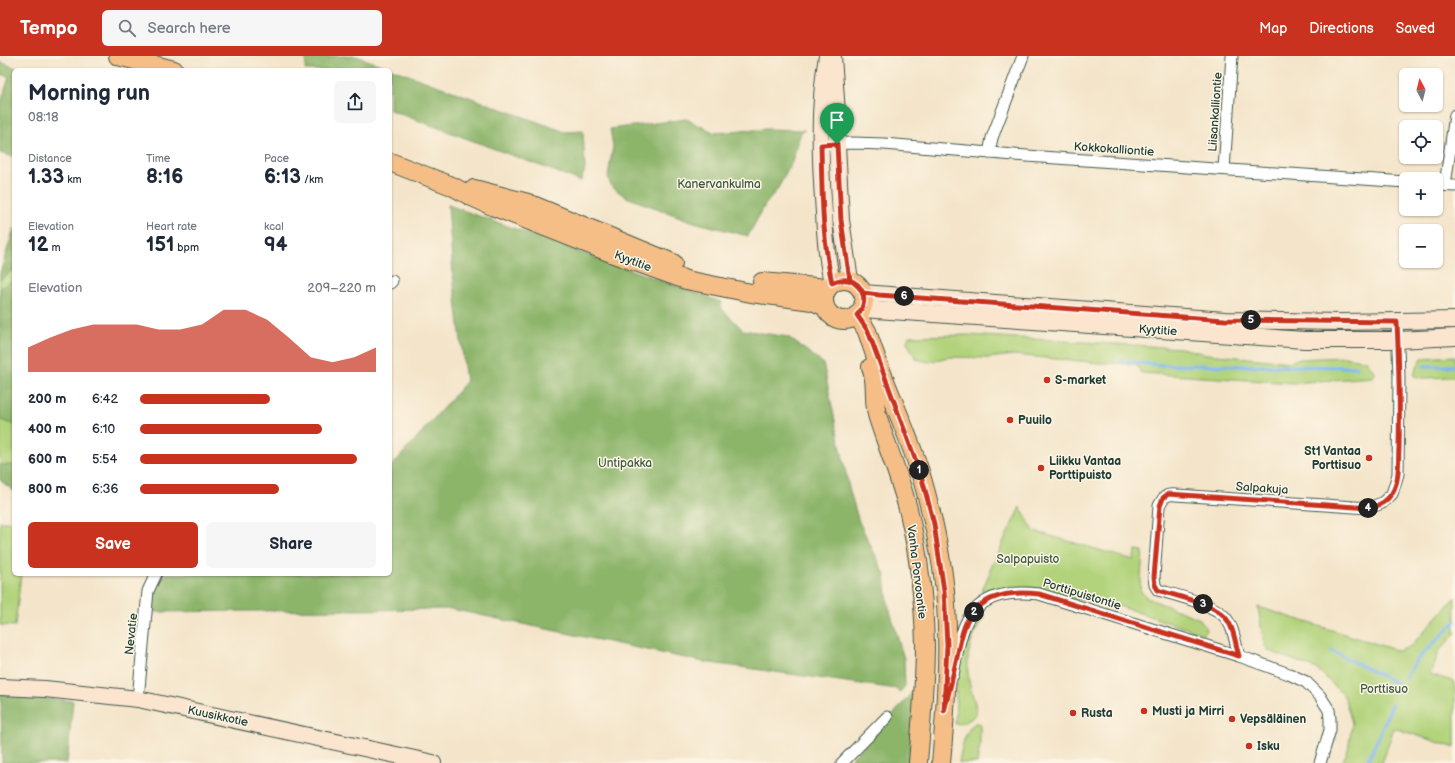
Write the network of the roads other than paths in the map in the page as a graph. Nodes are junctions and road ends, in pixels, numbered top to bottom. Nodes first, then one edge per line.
1 (105, 56) edge
2 (118, 56) edge
3 (826, 56) edge
4 (834, 56) edge
5 (1023, 56) edge
6 (1232, 56) edge
7 (132, 68) edge
8 (166, 68) edge
9 (1455, 115) edge
10 (829, 144) junction
11 (989, 153) junction
12 (392, 163) edge
13 (1224, 169) junction
14 (1399, 182) edge
15 (1445, 185) edge
16 (452, 186) junction
17 (850, 280) junction
18 (829, 285) junction
19 (824, 306) junction
20 (858, 309) junction
21 (1455, 320) edge
22 (1397, 322) junction
23 (1455, 337) edge
24 (1398, 340) junction
25 (155, 576) edge
26 (1239, 656) junction
27 (0, 687) edge
28 (138, 699) junction
29 (944, 711) junction
30 (887, 717) dead end
31 (433, 763) edge
32 (842, 763) edge
33 (918, 763) edge
34 (941, 763) edge
35 (1320, 763) edge

1 - 7 main road
2 - 8 main road
3 - 10 main road
4 - 10 main road
5 - 11 street
6 - 13 street, Liisankalliontie
9 - 15 street
10 - 11 street, Kokkokalliontie
10 - 17 main road
10 - 18 main road
11 - 13 street, Kokkokalliontie
12 - 16 main road, Kyytitie
13 - 14 street, Kokkokalliontie
16 - 18 main road, Kyytitie
16 - 19 main road, Kyytitie
17 - 18 main road
17 - 20 main road
18 - 19 main road
19 - 20 main road
20 - 22 main road, Kyytitie
20 - 24 main road, Kyytitie
20 - 29 main road, Vanha Porvoontie
20 - 33 main road, Vanha Porvoontie
21 - 22 main road, Kyytitie
22 - 24 street, Salpakuja
23 - 24 main road, Kyytitie
24 - 26 street, Salpakuja
25 - 28 street, Nevatie
26 - 29 street, Porttipuistontie
26 - 35 street, Porttipuistontie
27 - 28 main road, Kuusikkotie
28 - 31 main road, Kuusikkotie
29 - 34 main road, Vanha Porvoontie
30 - 32 street

